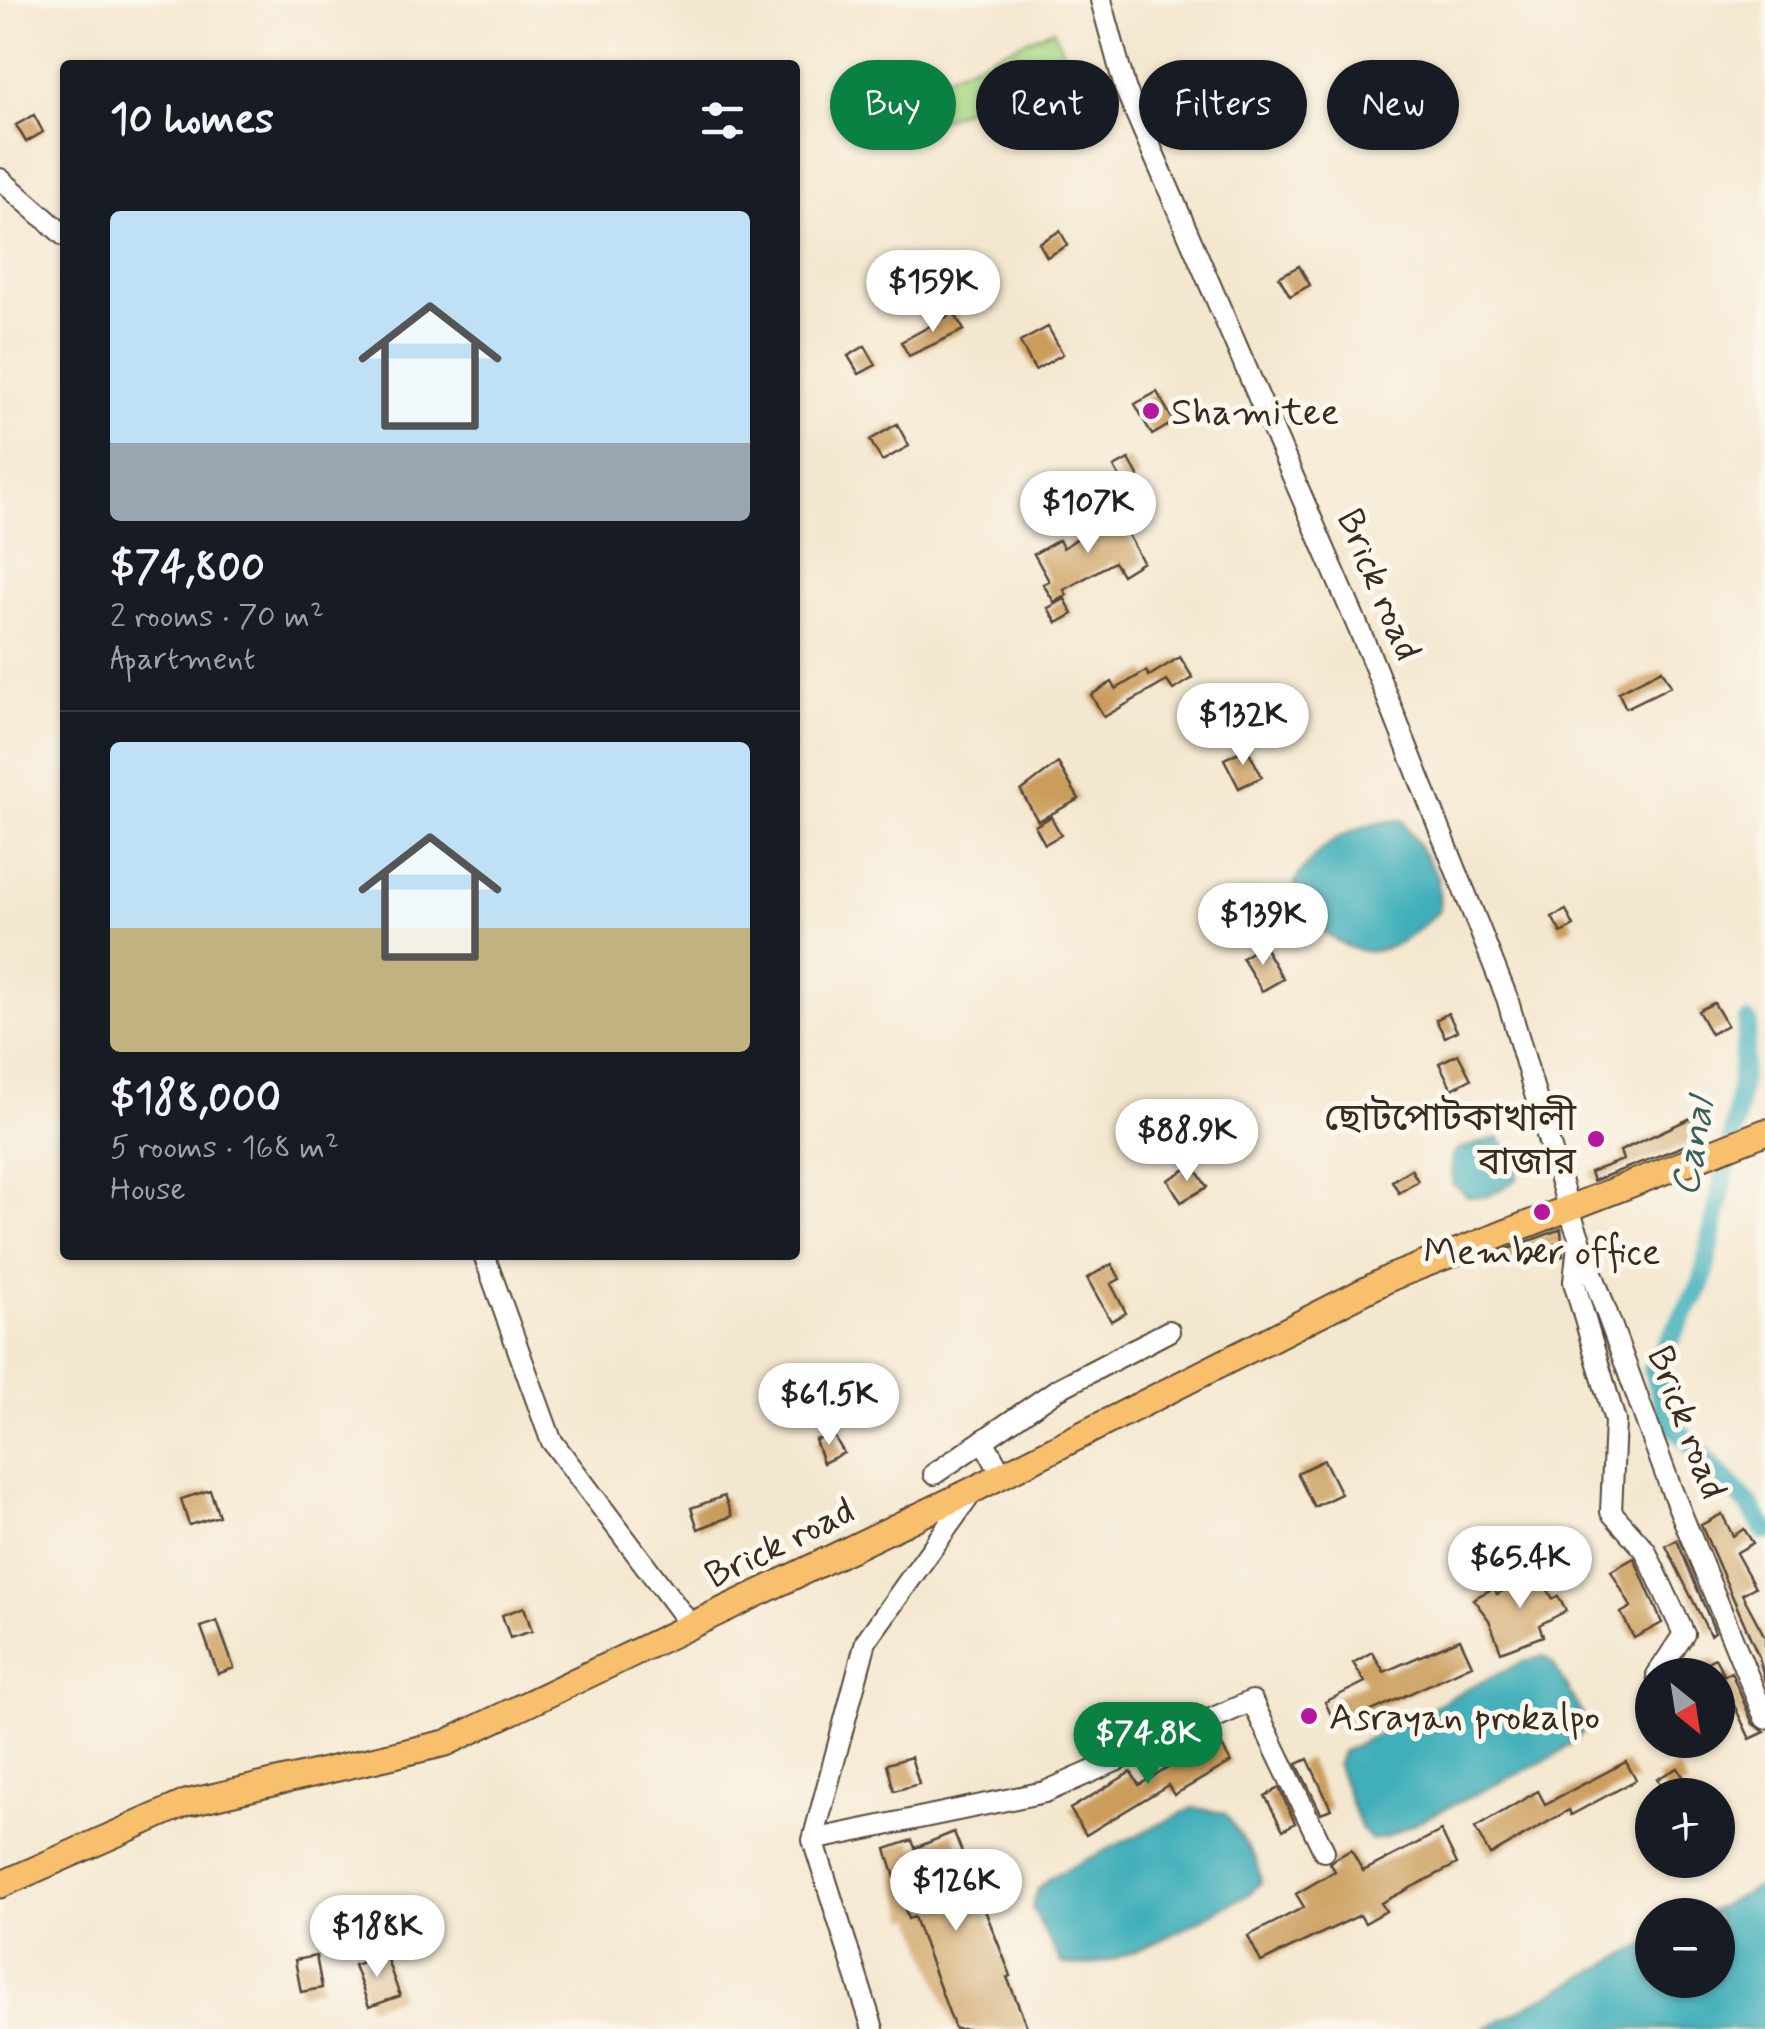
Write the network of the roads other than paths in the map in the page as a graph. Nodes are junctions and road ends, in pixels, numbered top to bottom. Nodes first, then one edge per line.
1 (1101, 0) edge
2 (0, 179) edge
3 (60, 232) edge
4 (1765, 1132) edge
5 (1568, 1206) junction
6 (1579, 1236) junction
7 (486, 1260) edge
8 (1169, 1330) dead end
9 (983, 1440) junction
10 (934, 1474) dead end
11 (1002, 1476) junction
12 (974, 1490) junction
13 (690, 1626) junction
14 (1668, 1658) edge
15 (1765, 1718) edge
16 (813, 1840) junction
17 (1324, 1851) dead end
18 (0, 1885) edge
19 (872, 2029) edge

1 - 5 street, Brick road
2 - 3 street
4 - 5 main road, Brick road
5 - 6 street, Brick road
5 - 11 main road, Brick road
6 - 14 street
6 - 15 street, Brick road
7 - 13 street
8 - 9 street
9 - 10 street
9 - 11 street
11 - 12 main road, Brick road
12 - 13 main road, Brick road
12 - 16 street
13 - 18 main road, Brick road
16 - 17 street
16 - 19 street

